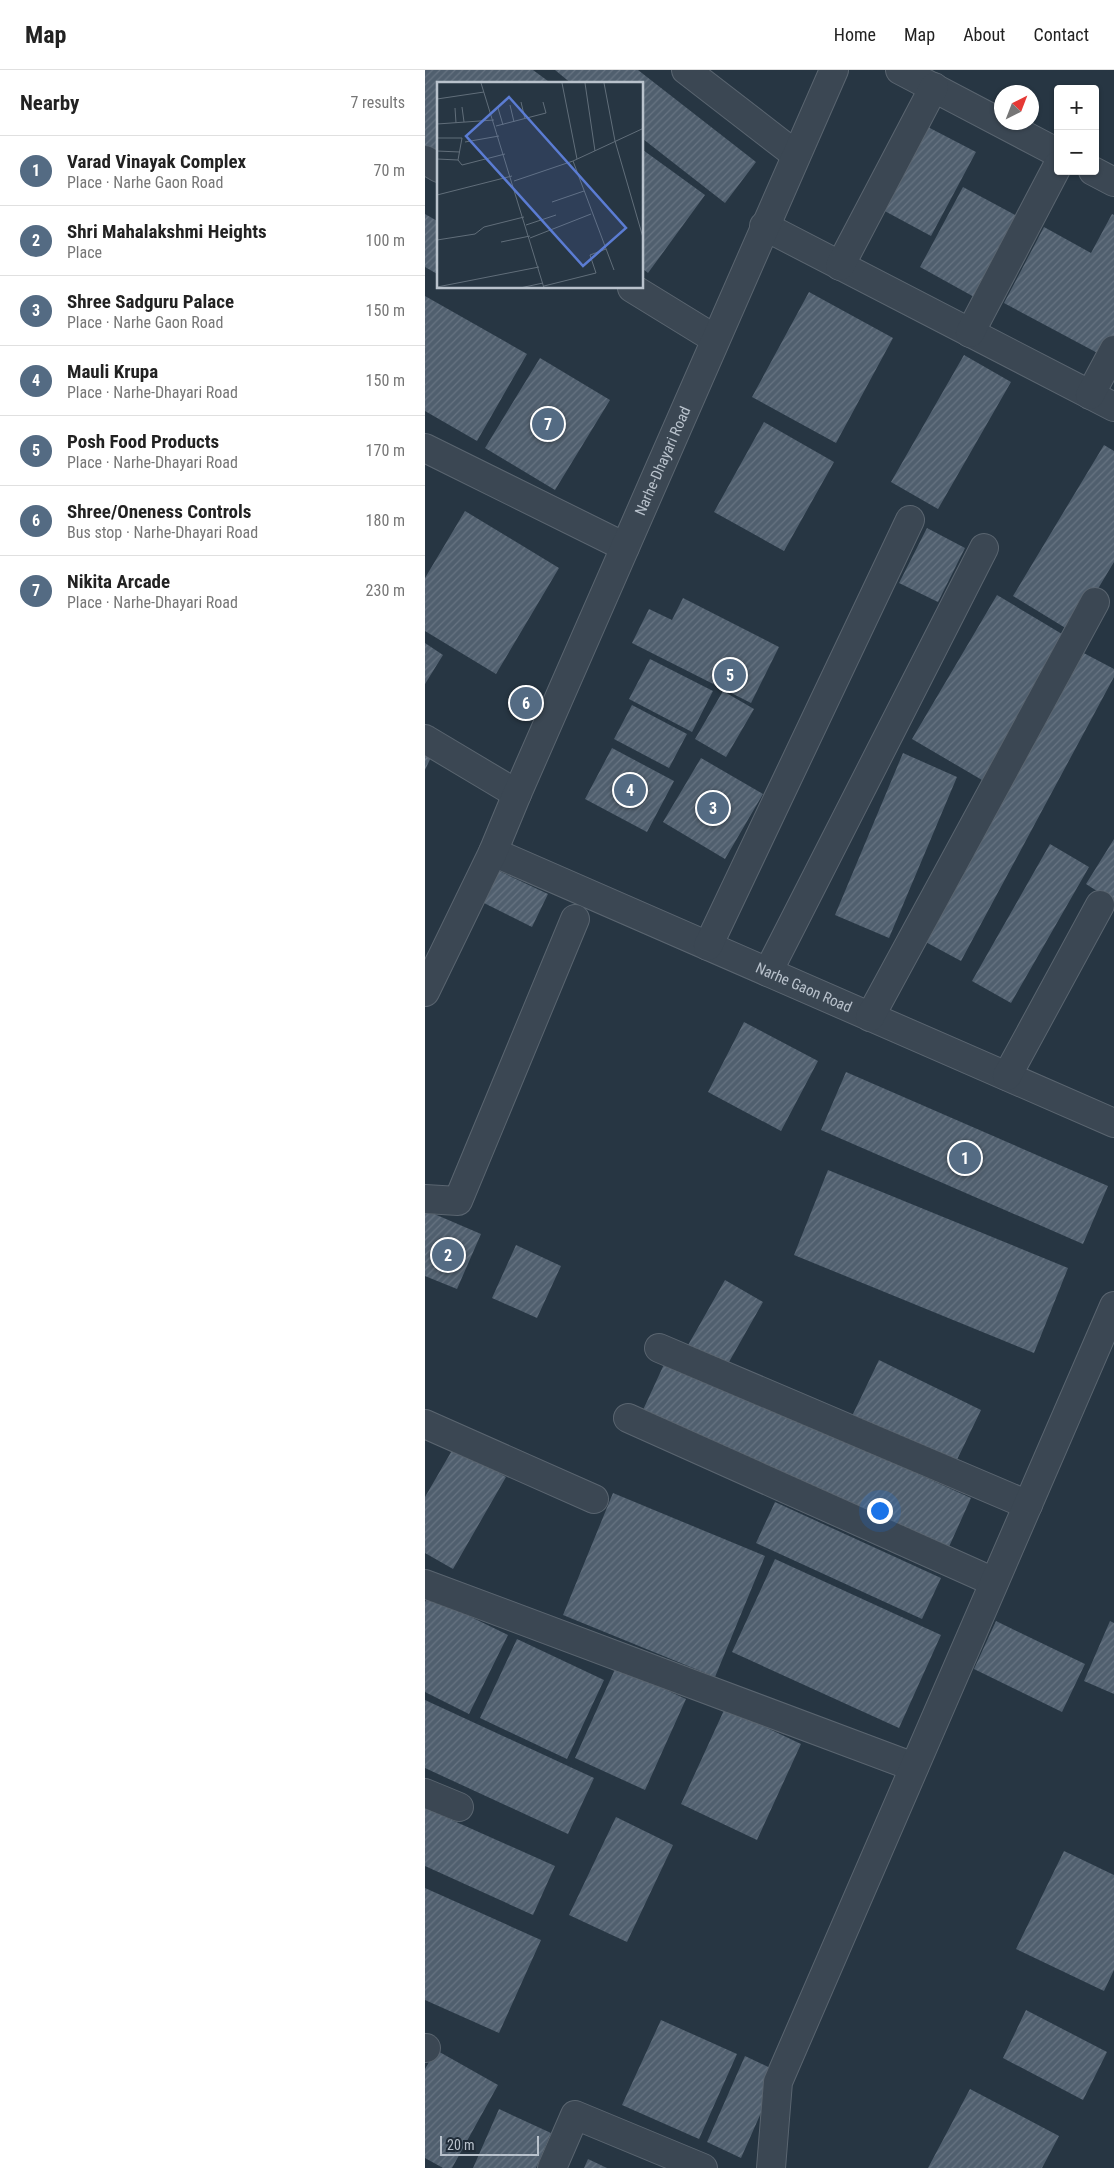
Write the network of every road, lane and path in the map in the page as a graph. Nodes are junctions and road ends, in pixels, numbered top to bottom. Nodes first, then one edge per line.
1 (686, 70) edge
2 (833, 70) edge
3 (900, 70) edge
4 (934, 88) junction
5 (1054, 151) edge
6 (796, 155) junction
7 (425, 160) edge
8 (437, 167) edge
9 (1054, 173) edge
10 (1099, 174) edge
11 (1114, 182) edge
12 (765, 226) junction
13 (840, 266) junction
14 (634, 289) edge
15 (970, 333) junction
16 (715, 338) junction
17 (1114, 350) edge
18 (1090, 395) junction
19 (1114, 407) edge
20 (425, 448) edge
21 (911, 520) dead end
22 (625, 547) junction
23 (984, 548) dead end
24 (1095, 602) dead end
25 (425, 739) edge
26 (517, 794) junction
27 (493, 852) junction
28 (1100, 905) dead end
29 (575, 919) dead end
30 (708, 946) junction
31 (768, 972) junction
32 (425, 992) edge
33 (870, 1017) junction
34 (1007, 1076) junction
35 (1114, 1123) edge
36 (425, 1199) edge
37 (1114, 1306) edge
38 (659, 1348) dead end
39 (628, 1418) dead end
40 (425, 1424) edge
41 (594, 1499) dead end
42 (1027, 1505) junction
43 (994, 1582) junction
44 (425, 1584) edge
45 (914, 1767) junction
46 (425, 1793) edge
47 (459, 1807) dead end
48 (552, 2168) edge
49 (703, 2168) edge
50 (771, 2168) edge

1 - 6 street
2 - 6 street, Narhe-Dhayari Road
3 - 4 street
4 - 5 street
4 - 13 street
6 - 12 street, Narhe-Dhayari Road
7 - 8 street
9 - 15 street
10 - 11 street
12 - 13 street
12 - 16 street, Narhe-Dhayari Road
13 - 15 street
14 - 16 street
15 - 18 street
16 - 22 street, Narhe-Dhayari Road
17 - 18 street
18 - 19 street
20 - 22 street
21 - 30 street
22 - 26 street, Narhe-Dhayari Road
23 - 31 street
24 - 33 street
25 - 26 street
26 - 27 street, Narhe-Dhayari Road
27 - 30 street, Narhe Gaon Road
27 - 32 street, Narhe-Dhayari Road
28 - 34 street
29 - 36 street
30 - 31 street, Narhe Gaon Road
31 - 33 street, Narhe Gaon Road
33 - 34 street, Narhe Gaon Road
34 - 35 street, Narhe Gaon Road
37 - 42 street
38 - 42 street
39 - 43 street
40 - 41 street
42 - 43 street
43 - 45 street
44 - 45 street
45 - 50 street
46 - 47 street
48 - 49 street

